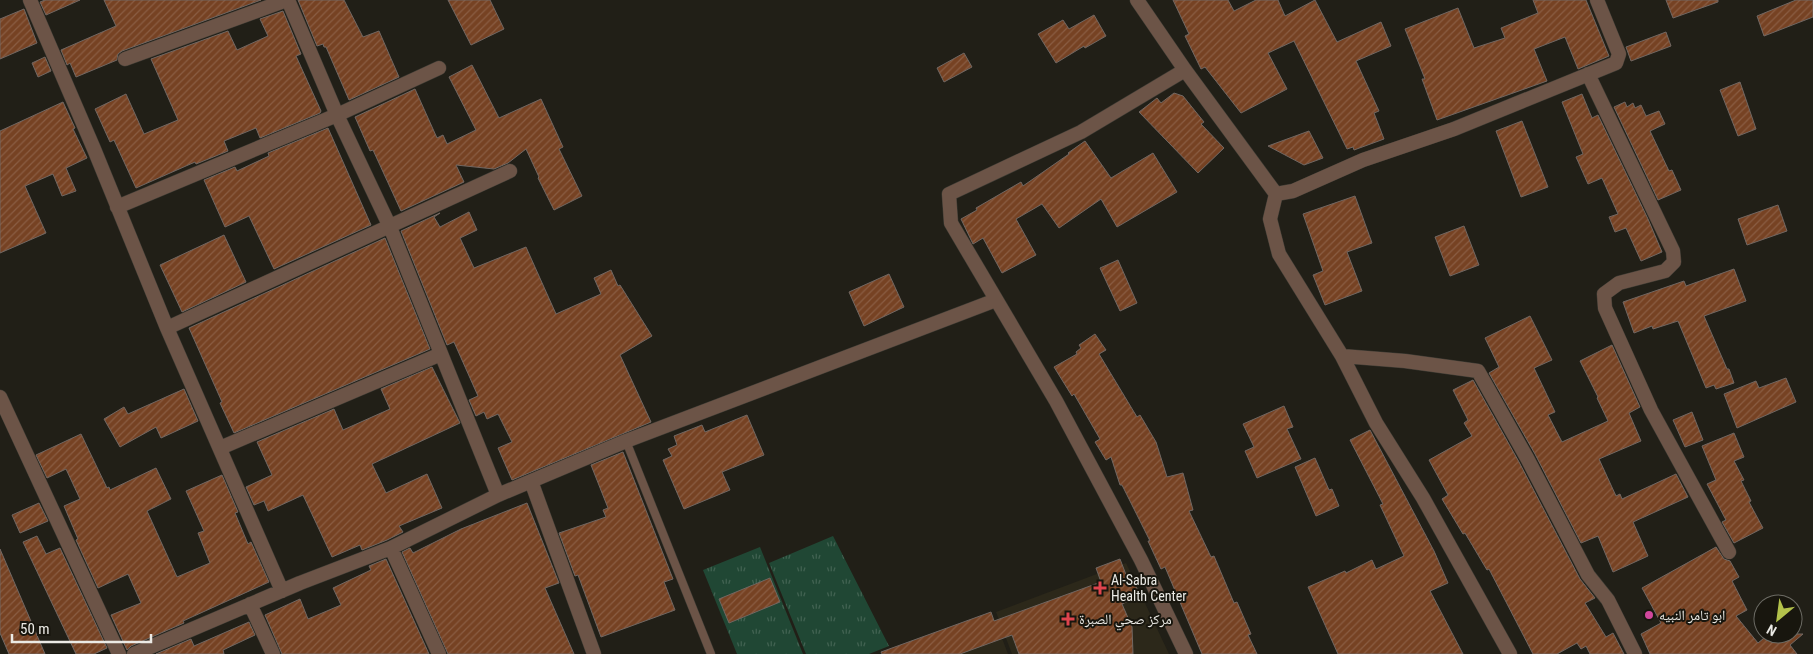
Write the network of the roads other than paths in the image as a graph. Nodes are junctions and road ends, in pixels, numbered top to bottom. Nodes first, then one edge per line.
1 (30, 0) edge
2 (287, 0) edge
3 (1137, 0) edge
4 (1597, 0) edge
5 (125, 59) dead end
6 (439, 68) dead end
7 (1185, 70) junction
8 (1588, 74) junction
9 (337, 115) junction
10 (510, 171) dead end
11 (1276, 194) junction
12 (117, 207) junction
13 (390, 227) junction
14 (996, 300) junction
15 (167, 328) junction
16 (441, 354) junction
17 (1342, 356) junction
18 (0, 397) edge
19 (626, 441) junction
20 (220, 448) junction
21 (531, 481) junction
22 (498, 495) junction
23 (391, 548) junction
24 (1729, 552) dead end
25 (282, 591) junction
26 (250, 604) junction
27 (142, 653) edge
28 (119, 654) edge
29 (273, 654) edge
30 (438, 654) edge
31 (594, 654) edge
32 (712, 654) edge
33 (1186, 654) edge
34 (1510, 654) edge
35 (1635, 654) edge

1 - 12 street
2 - 5 street
2 - 9 street
3 - 7 street
4 - 8 street
6 - 9 street
7 - 11 street
7 - 14 street
8 - 11 street
8 - 24 street
9 - 12 street
9 - 13 street
10 - 13 street
11 - 17 street
12 - 15 street
13 - 15 street
13 - 16 street
14 - 19 street
14 - 33 street
15 - 20 street
16 - 20 street
16 - 22 street
17 - 34 street
17 - 35 street
18 - 28 street
19 - 21 street
19 - 32 lane
20 - 25 street
21 - 22 street
21 - 31 street
22 - 23 street
23 - 25 street
23 - 30 street
25 - 26 street
26 - 27 street
26 - 29 street

